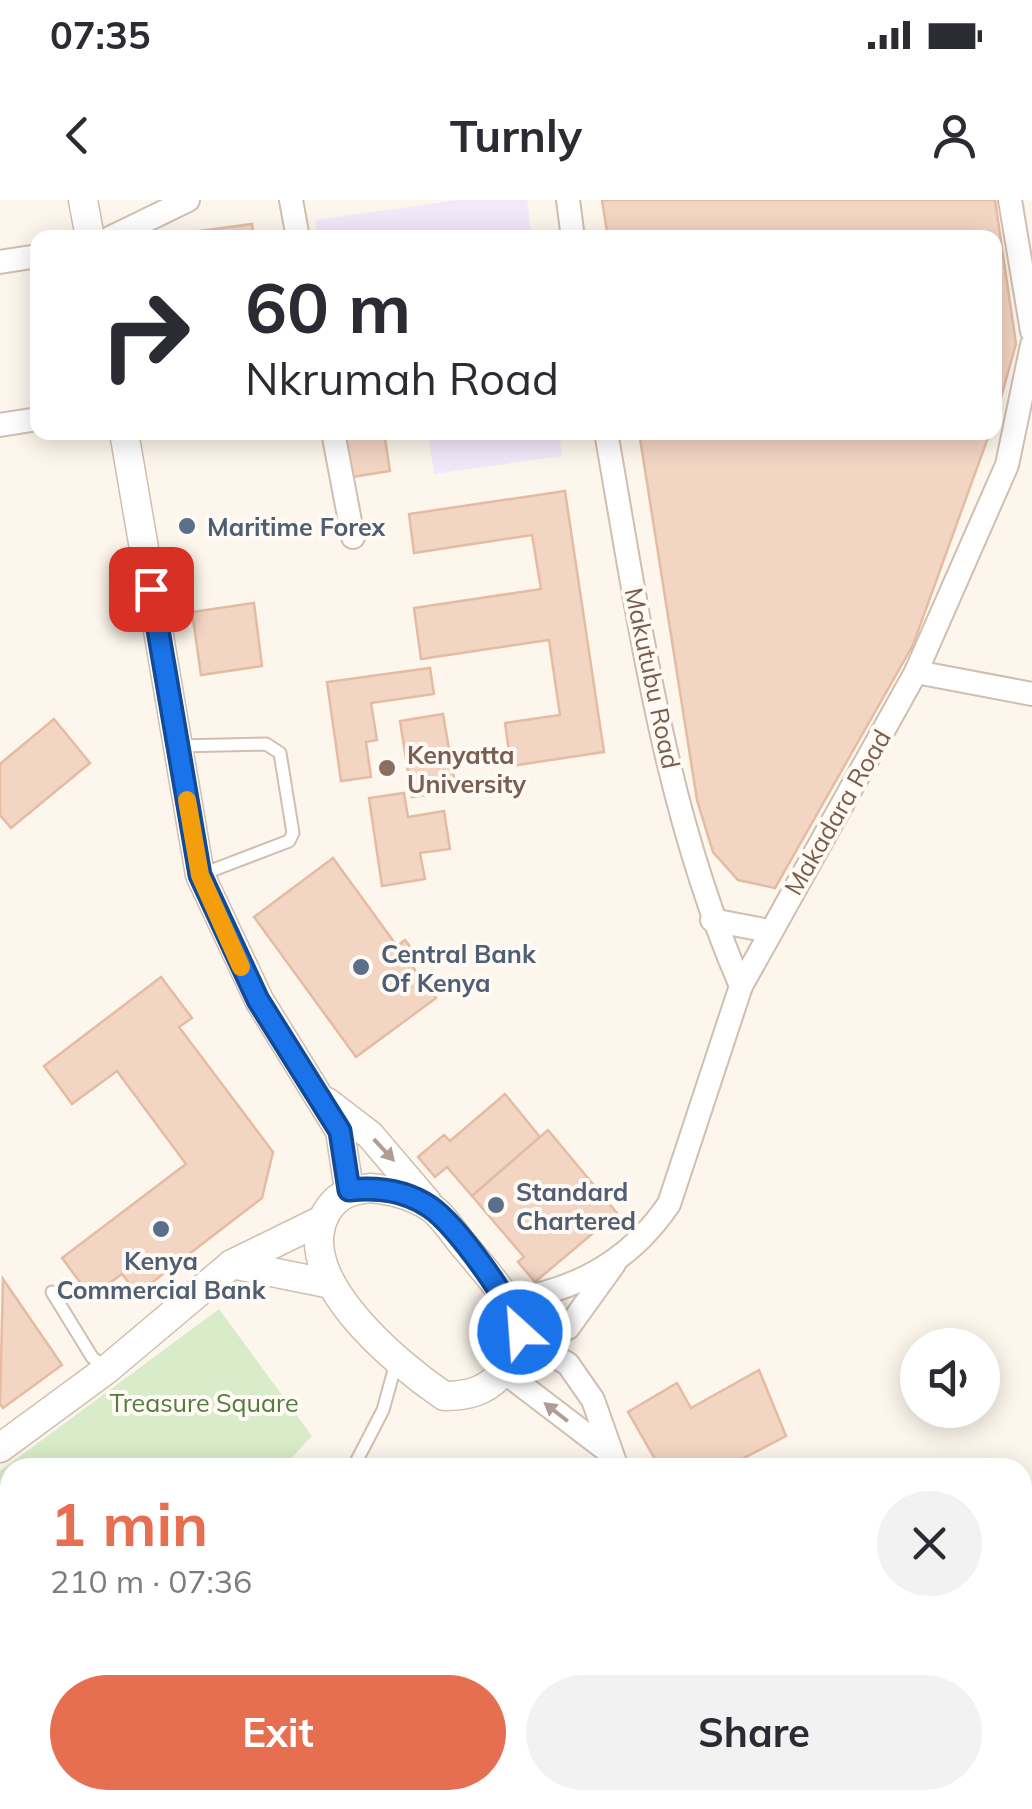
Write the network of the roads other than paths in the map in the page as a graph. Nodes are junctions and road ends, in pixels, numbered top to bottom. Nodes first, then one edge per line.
1 (83, 200) edge
2 (188, 200) edge
3 (291, 200) edge
4 (568, 200) edge
5 (1010, 200) edge
6 (89, 230) edge
7 (126, 230) edge
8 (297, 230) edge
9 (572, 230) edge
10 (30, 257) edge
11 (0, 262) edge
12 (1032, 331) edge
13 (1032, 345) edge
14 (30, 419) edge
15 (0, 425) edge
16 (125, 440) edge
17 (335, 440) edge
18 (608, 440) edge
19 (353, 537) dead end
20 (916, 672) junction
21 (1032, 694) edge
22 (178, 746) junction
23 (200, 875) junction
24 (712, 920) junction
25 (770, 932) junction
26 (741, 986) junction
27 (326, 1102) junction
28 (349, 1190) junction
29 (432, 1208) junction
30 (322, 1220) junction
31 (232, 1264) junction
32 (614, 1264) junction
33 (331, 1284) junction
34 (52, 1292) dead end
35 (509, 1300) junction
36 (519, 1334) junction
37 (396, 1364) junction
38 (106, 1370) junction
39 (503, 1371) junction
40 (0, 1448) edge
41 (358, 1458) edge
42 (611, 1458) edge
43 (612, 1458) edge

1 - 6 street
2 - 7 street
3 - 8 street
4 - 9 street
5 - 12 street
10 - 11 street
13 - 20 street, Makadara Road
14 - 15 street
16 - 22 street
17 - 19 street
18 - 24 street, Makutubu Road
20 - 21 street
20 - 25 street, Makadara Road
22 - 23 street
22 - 23 lane
23 - 27 street
24 - 25 street
24 - 26 street, Makutubu Road
25 - 26 street, Makadara Road
26 - 32 street, Makadara Road
27 - 28 street
27 -> 29 street
28 - 29 street
28 - 30 street
29 - 35 street
30 - 31 street
30 - 33 street
31 - 33 street
31 - 38 street
32 - 35 street, Makadara Road
32 - 36 street, Makadara Road
33 - 37 street
34 - 38 lane
35 - 36 street
36 - 39 street
36 - 43 street
37 - 39 street
37 - 41 lane
38 - 40 street
42 -> 39 street

